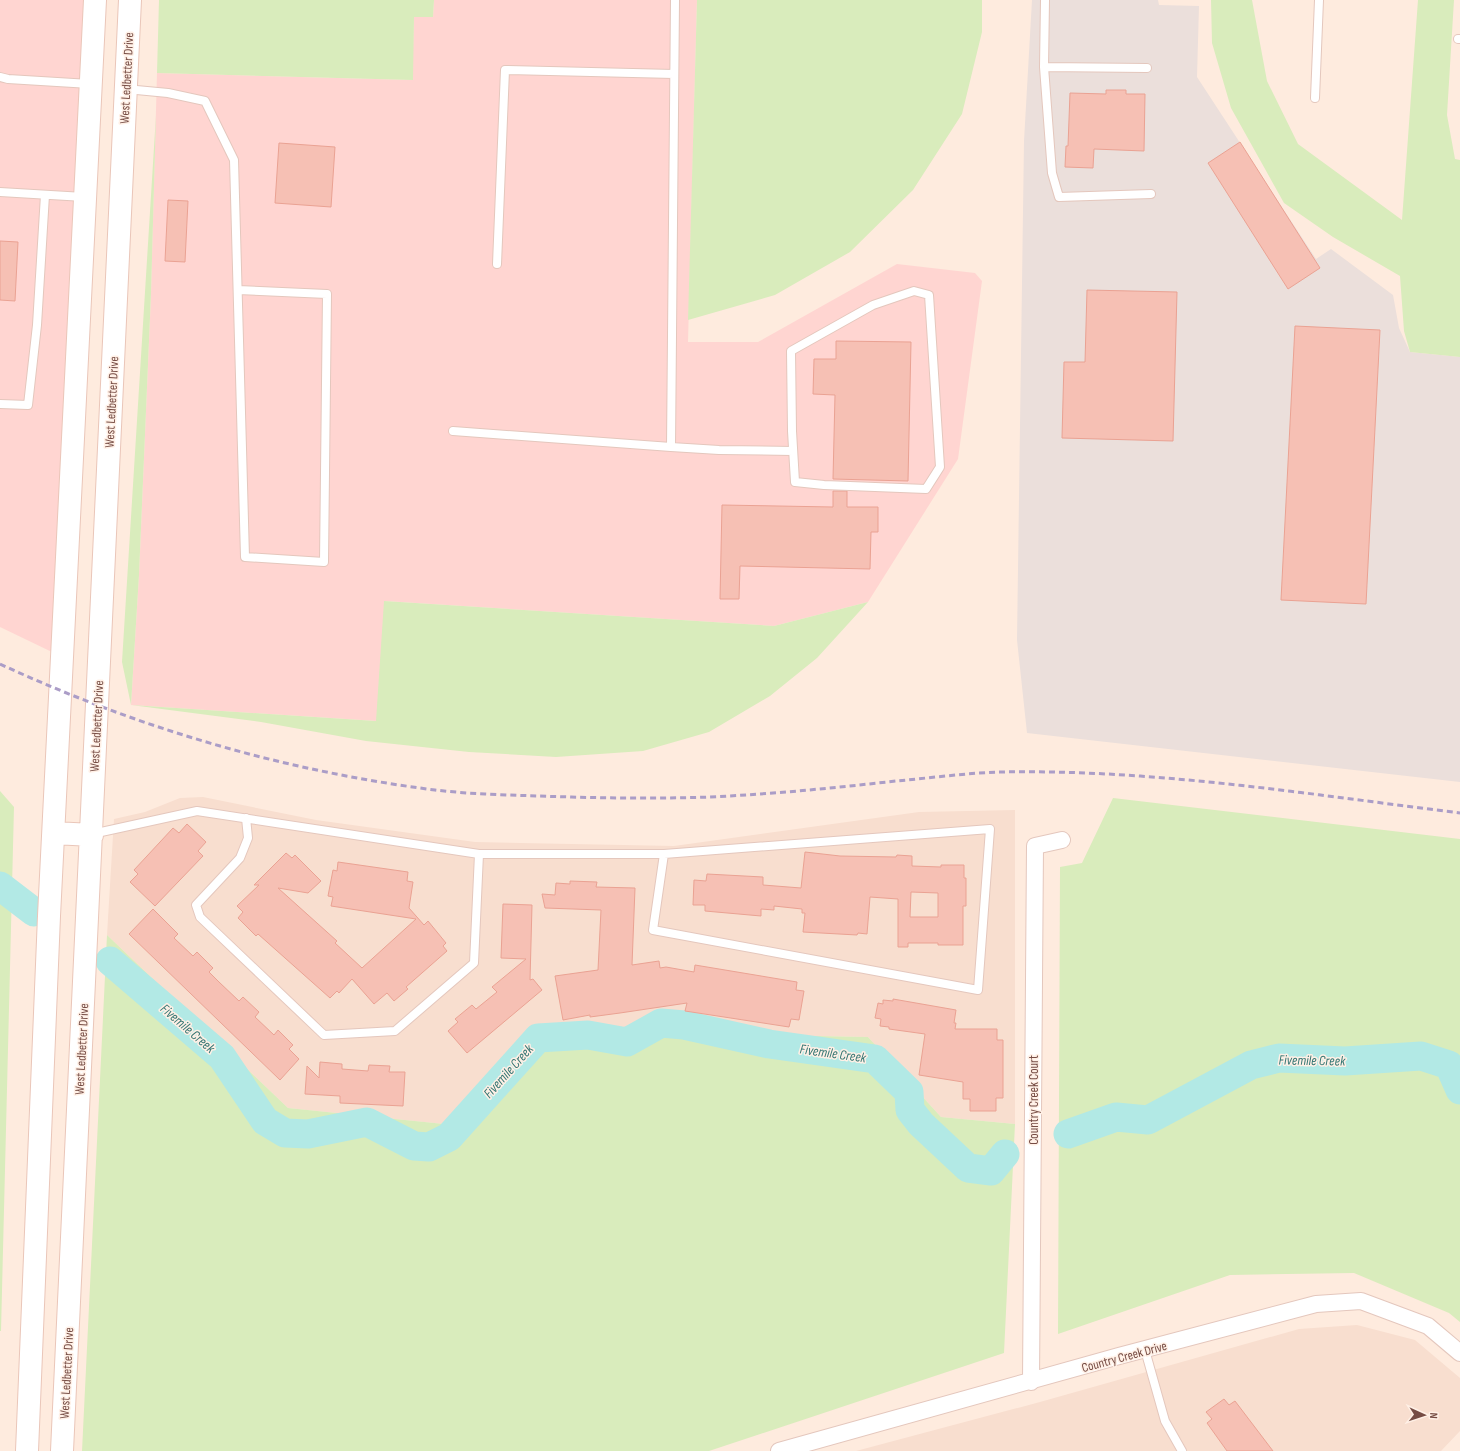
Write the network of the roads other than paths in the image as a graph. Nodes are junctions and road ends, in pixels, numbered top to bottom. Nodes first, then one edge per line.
1 (95, 0) edge
2 (130, 0) edge
3 (675, 0) edge
4 (1045, 0) edge
5 (1319, 0) edge
6 (1044, 68) junction
7 (1147, 68) dead end
8 (674, 74) junction
9 (0, 77) edge
10 (91, 84) junction
11 (125, 89) junction
12 (1315, 98) dead end
13 (0, 192) edge
14 (1151, 194) dead end
15 (45, 195) junction
16 (85, 198) junction
17 (497, 264) dead end
18 (238, 290) junction
19 (0, 404) edge
20 (453, 431) dead end
21 (671, 447) junction
22 (793, 451) junction
23 (246, 818) junction
24 (54, 833) junction
25 (92, 835) junction
26 (1062, 840) dead end
27 (478, 854) junction
28 (664, 854) junction
29 (1145, 1350) junction
30 (1460, 1353) edge
31 (1030, 1382) junction
32 (29, 1417) junction
33 (64, 1420) junction
34 (27, 1451) edge
35 (62, 1451) edge
36 (779, 1451) edge
37 (1182, 1451) edge

1 - 10 main road
2 - 11 main road, West Ledbetter Drive
3 - 8 lane
4 - 6 lane
5 - 12 lane
6 - 7 lane
6 - 14 lane
8 - 17 lane
8 - 21 lane
9 - 10 lane
10 - 11 main road
10 - 16 main road
11 - 18 lane
11 - 25 main road, West Ledbetter Drive
13 - 15 lane
15 - 16 lane
15 - 19 lane
16 - 24 main road
18 - 18 lane
20 - 21 lane
21 - 22 lane
22 - 22 lane
23 - 25 lane
23 - 27 lane
23 - 27 lane
24 - 25 main road
24 - 32 main road
25 - 33 main road, West Ledbetter Drive
26 - 31 street, Country Creek Court
27 - 28 lane
28 - 28 lane
29 - 30 street, Country Creek Drive
29 - 31 street, Country Creek Drive
29 - 37 lane
31 - 36 street, Country Creek Drive
32 - 33 main road
32 - 34 main road
33 - 35 main road, West Ledbetter Drive

